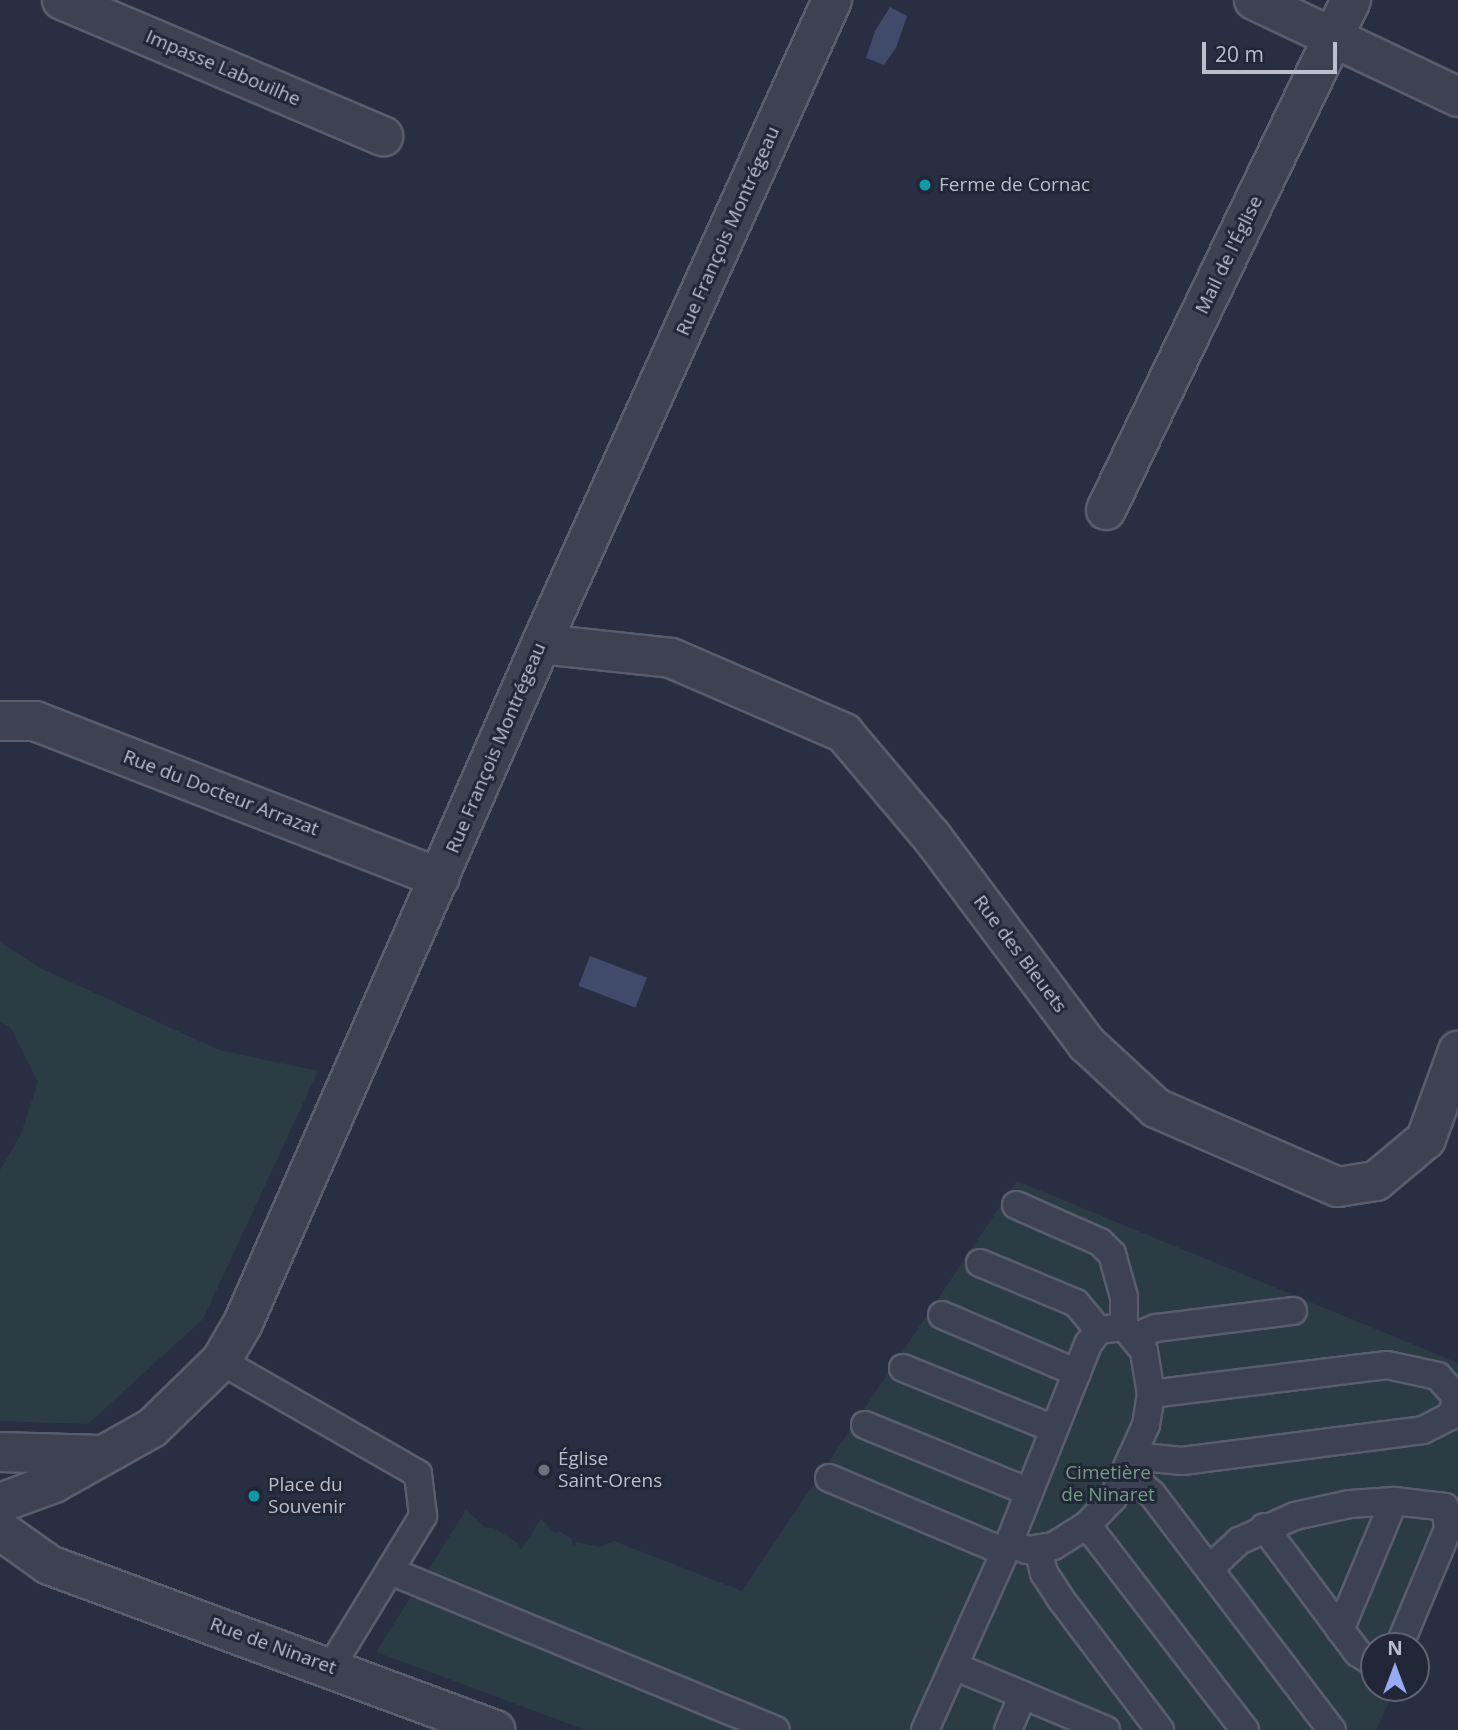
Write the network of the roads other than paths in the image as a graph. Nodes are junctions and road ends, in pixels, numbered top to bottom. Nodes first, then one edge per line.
1 (62, 0) edge
2 (832, 0) edge
3 (1254, 0) edge
4 (1351, 0) edge
5 (1332, 38) junction
6 (1458, 97) edge
7 (383, 136) dead end
8 (1106, 510) dead end
9 (541, 645) junction
10 (0, 721) edge
11 (440, 878) junction
12 (1458, 1051) edge
13 (1016, 1205) dead end
14 (980, 1263) dead end
15 (1293, 1311) dead end
16 (942, 1315) dead end
17 (1119, 1331) junction
18 (221, 1361) junction
19 (903, 1368) dead end
20 (1077, 1373) junction
21 (1151, 1394) junction
22 (865, 1425) dead end
23 (1054, 1429) junction
24 (0, 1452) edge
25 (107, 1455) junction
26 (1129, 1463) junction
27 (829, 1478) dead end
28 (1029, 1492) junction
29 (1394, 1501) junction
30 (0, 1503) edge
31 (1087, 1525) junction
32 (1264, 1527) junction
33 (0, 1530) edge
34 (1007, 1547) junction
35 (1038, 1549) junction
36 (0, 1563) edge
37 (49, 1565) junction
38 (1210, 1568) junction
39 (390, 1571) junction
40 (1340, 1630) junction
41 (1405, 1632) edge
42 (1360, 1654) edge
43 (954, 1665) junction
44 (331, 1667) junction
45 (1023, 1695) junction
46 (1075, 1724) edge
47 (496, 1730) edge
48 (775, 1730) edge
49 (925, 1730) edge
50 (1008, 1730) edge
51 (1106, 1730) edge
52 (1160, 1730) edge
53 (1245, 1730) edge
54 (1332, 1730) edge

1 - 7 street, Impasse Labouilhe
2 - 9 street, Rue François Montrégeau
3 - 5 street
4 - 5 street, Mail de l'Église
5 - 6 street
5 - 8 street, Mail de l'Église
9 - 11 street, Rue François Montrégeau
9 - 12 street, Rue des Bleuets
10 - 11 street, Rue du Docteur Arrazat
11 - 18 street, Rue François Montrégeau
13 - 17 lane
14 - 17 lane
15 - 17 lane
16 - 20 lane
17 - 20 lane
17 - 21 lane
18 - 25 street, Rue François Montrégeau
18 - 39 lane
19 - 23 lane
20 - 23 lane
21 - 26 lane
21 - 26 lane
22 - 28 lane
23 - 28 lane
24 - 25 street
25 - 30 street, Rue François Montrégeau
26 - 31 lane
26 - 38 lane
27 - 34 lane
28 - 34 lane
29 - 32 lane
29 - 40 lane
29 - 41 lane
31 - 35 lane
31 - 53 lane
32 - 38 lane
32 - 40 lane
33 - 37 street, Rue de Ninaret
34 - 35 lane
34 - 43 lane
35 - 52 lane
36 - 37 street, Rue de Ninaret
37 - 44 street, Rue de Ninaret
38 - 54 lane
39 - 44 lane
39 - 48 lane
40 - 42 lane
43 - 45 lane
43 - 49 lane
44 - 47 street, Rue de Ninaret
45 - 46 lane
45 - 50 lane
46 - 51 lane

